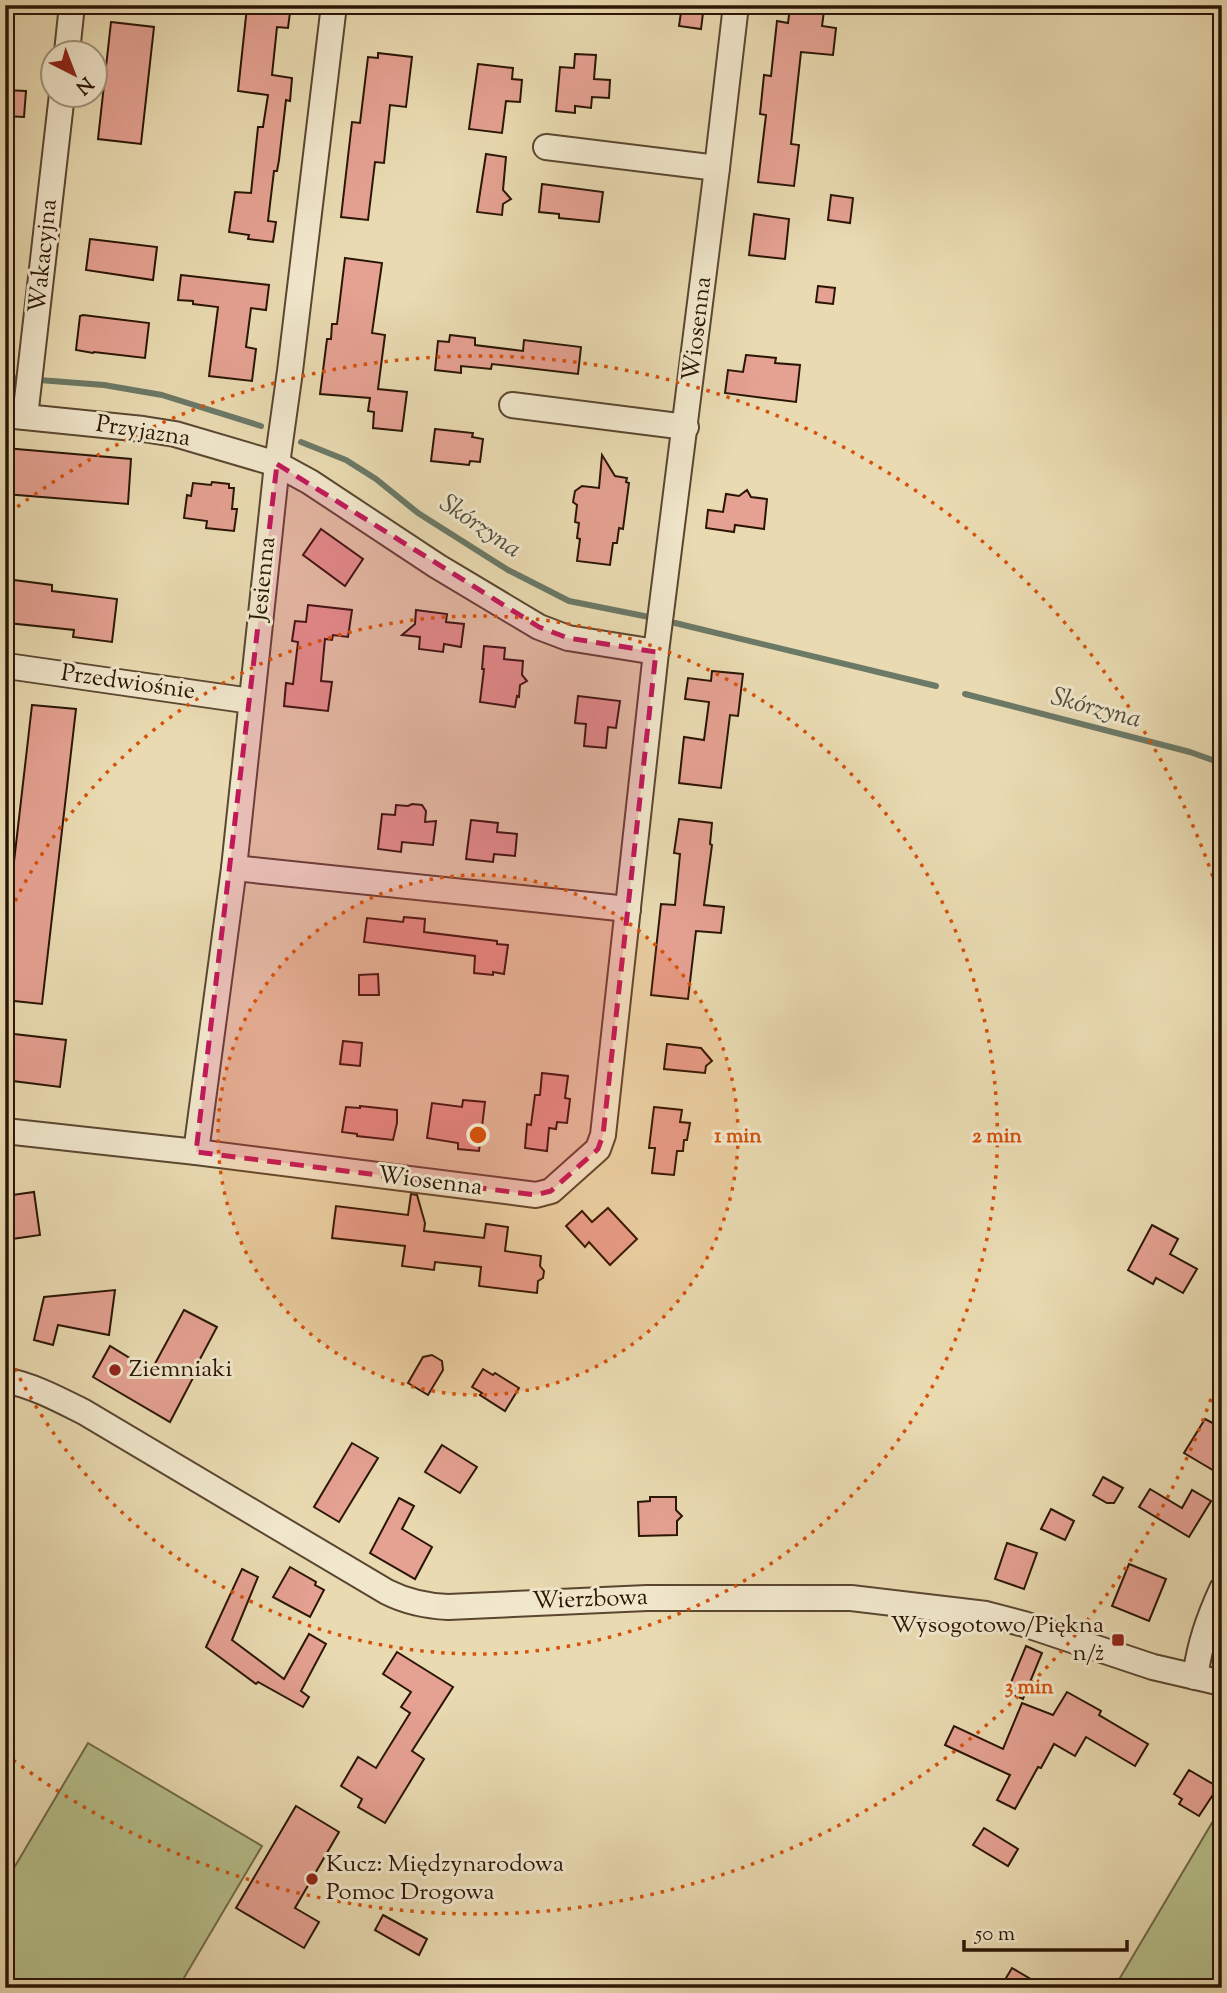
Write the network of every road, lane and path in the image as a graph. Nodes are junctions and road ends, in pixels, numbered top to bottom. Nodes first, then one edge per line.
1 (72, 5) edge
2 (334, 5) edge
3 (736, 5) edge
4 (68, 38) edge
5 (60, 108) edge
6 (546, 147) dead end
7 (718, 167) junction
8 (512, 405) dead end
9 (15, 416) edge
10 (686, 426) junction
11 (277, 464) junction
12 (656, 652) junction
13 (5, 667) edge
14 (251, 701) junction
15 (234, 868) junction
16 (628, 909) junction
17 (5, 1131) edge
18 (196, 1152) junction
19 (5, 1380) edge
20 (1222, 1589) edge
21 (1195, 1677) junction
22 (1222, 1683) edge

1 - 4 street
2 - 11 street, Jesienna
3 - 7 street, Wiosenna
5 - 9 street, Wakacyjna
6 - 7 street
7 - 10 street, Wiosenna
8 - 10 street
9 - 11 street, Przyjazna
10 - 12 street, Wiosenna
11 - 12 street
11 - 14 street, Jesienna
12 - 16 street, Wiosenna
13 - 14 street, Przedwiośnie
14 - 15 street, Jesienna
15 - 16 street
15 - 18 street, Jesienna
16 - 18 street, Wiosenna
17 - 18 street, Wiosenna
19 - 21 street, Wierzbowa
20 - 21 street
21 - 22 street, Wierzbowa

